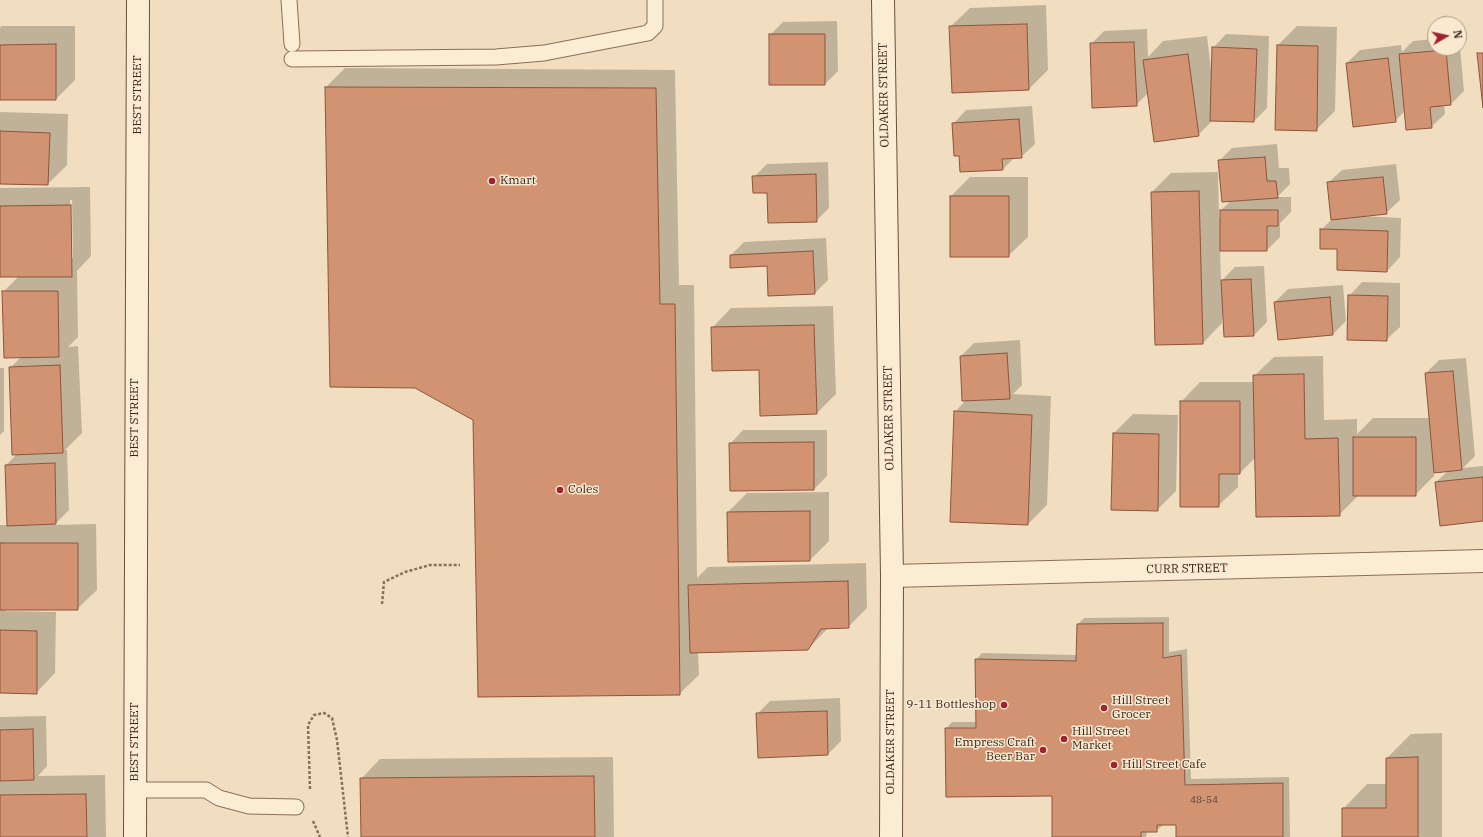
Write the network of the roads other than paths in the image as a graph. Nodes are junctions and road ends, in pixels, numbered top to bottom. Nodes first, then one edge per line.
1 (138, 0) edge
2 (289, 0) edge
3 (655, 0) edge
4 (883, 0) edge
5 (1483, 561) edge
6 (892, 576) junction
7 (134, 790) junction
8 (296, 808) dead end
9 (134, 837) edge
10 (891, 837) edge

1 - 7 main road, BEST STREET
2 - 3 lane
4 - 6 main road, OLDAKER STREET
5 - 6 main road, CURR STREET
6 - 10 main road, OLDAKER STREET
7 - 8 lane
7 - 9 main road, BEST STREET

